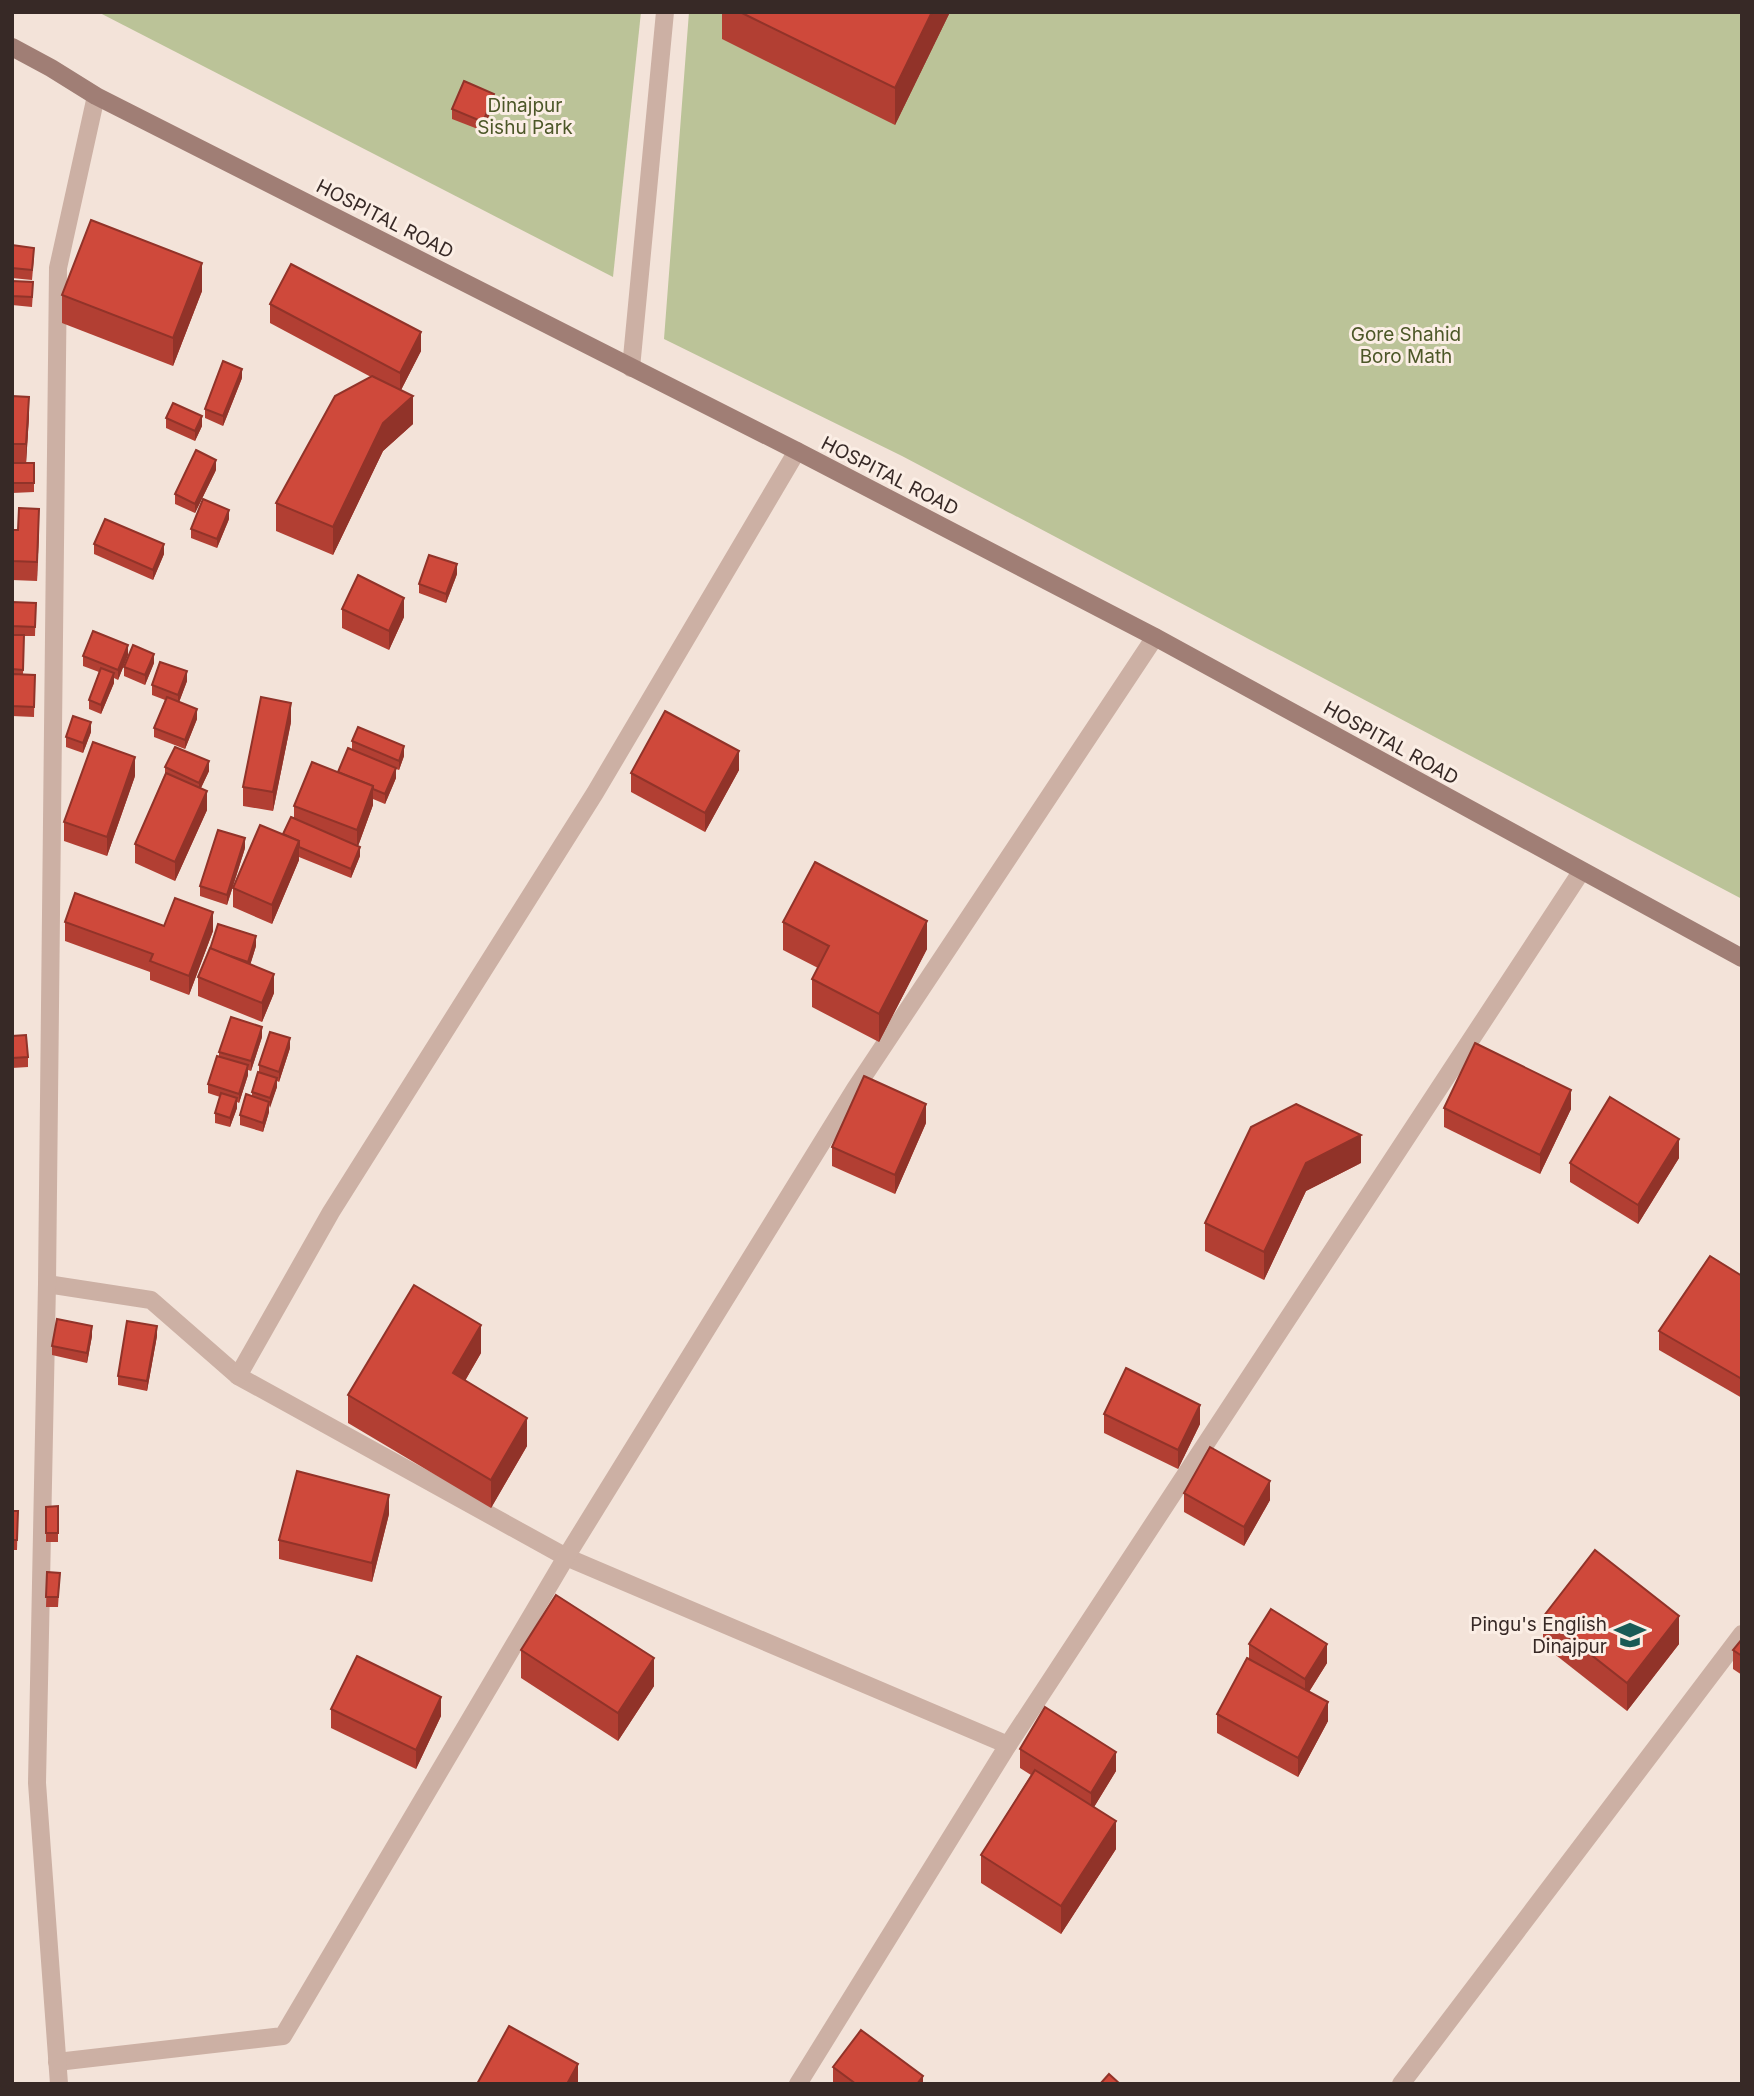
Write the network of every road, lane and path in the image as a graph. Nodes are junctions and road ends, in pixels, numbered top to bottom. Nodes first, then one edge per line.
1 (665, 12) edge
2 (12, 47) edge
3 (96, 96) junction
4 (631, 368) junction
5 (797, 451) junction
6 (1155, 637) junction
7 (1581, 872) junction
8 (1742, 958) edge
9 (47, 1284) junction
10 (238, 1376) junction
11 (566, 1557) junction
12 (1742, 1634) edge
13 (1008, 1745) junction
14 (57, 2062) junction
15 (1409, 2081) edge
16 (59, 2084) edge
17 (797, 2084) edge

1 - 4 street
2 - 3 main road, HOSPITAL ROAD
3 - 4 main road, HOSPITAL ROAD
3 - 9 street
4 - 5 main road, HOSPITAL ROAD
5 - 6 main road, HOSPITAL ROAD
5 - 10 street
6 - 7 main road, HOSPITAL ROAD
6 - 11 street
7 - 8 main road, HOSPITAL ROAD
7 - 13 street
9 - 10 street
9 - 14 street
10 - 11 street
11 - 13 street
11 - 14 street
12 - 15 street
13 - 17 street
14 - 16 street

